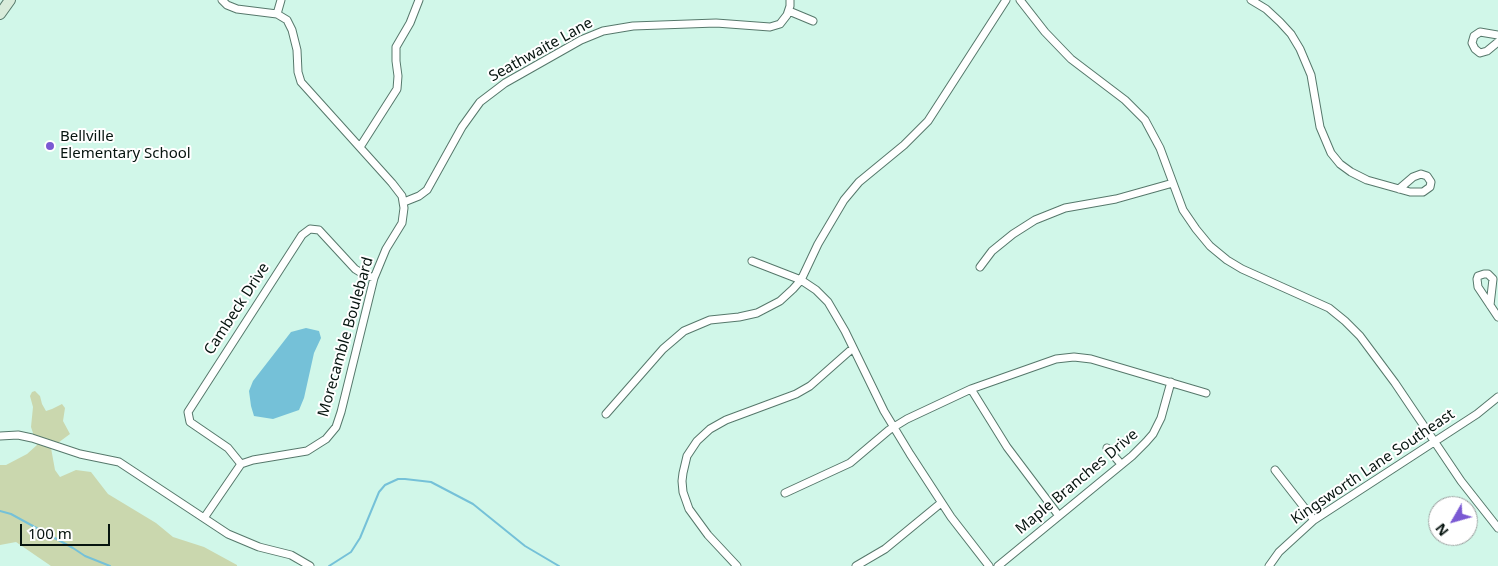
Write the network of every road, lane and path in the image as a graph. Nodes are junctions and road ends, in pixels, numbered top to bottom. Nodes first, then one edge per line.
1 (10, 0) edge
2 (222, 0) edge
3 (281, 0) edge
4 (420, 0) edge
5 (790, 0) edge
6 (1006, 0) edge
7 (1020, 0) edge
8 (1251, 0) edge
9 (789, 11) junction
10 (0, 14) edge
11 (277, 14) junction
12 (813, 21) dead end
13 (1498, 35) edge
14 (1498, 42) edge
15 (360, 147) junction
16 (1173, 183) junction
17 (1399, 189) dead end
18 (404, 202) junction
19 (752, 261) dead end
20 (980, 267) dead end
21 (374, 278) junction
22 (801, 280) junction
23 (1490, 305) dead end
24 (1498, 317) edge
25 (853, 348) junction
26 (1171, 382) junction
27 (971, 389) junction
28 (1206, 393) dead end
29 (1498, 397) edge
30 (606, 414) dead end
31 (893, 427) junction
32 (0, 436) edge
33 (1434, 442) junction
34 (1107, 448) dead end
35 (241, 464) junction
36 (1121, 464) junction
37 (1275, 470) dead end
38 (786, 493) dead end
39 (941, 503) junction
40 (1059, 516) junction
41 (204, 518) junction
42 (1314, 520) junction
43 (1498, 528) edge
44 (310, 566) edge
45 (737, 566) edge
46 (856, 566) edge
47 (989, 566) edge
48 (998, 566) edge
49 (1269, 566) edge

1 - 10 main road
2 - 11 street
3 - 11 street
4 - 15 street
5 - 9 street
6 - 22 street
7 - 16 street
8 - 17 street
9 - 12 street
9 - 18 street, Seathwaite Lane
11 - 15 street
13 - 14 street
15 - 18 street
16 - 20 street
16 - 33 street
18 - 21 street, Morecamble Boulebard
19 - 22 street
21 - 35 street, Morecamble Boulebard
21 - 35 street, Cambeck Drive
22 - 25 street
22 - 30 street
23 - 24 street
25 - 31 street
25 - 45 street
26 - 27 street
26 - 28 street
26 - 36 street, Maple Branches Drive
27 - 31 street
27 - 40 street
29 - 33 street, Kingsworth Lane Southeast
31 - 38 street
31 - 39 street
32 - 41 street
33 - 42 street, Kingsworth Lane Southeast
33 - 43 street
34 - 36 street
35 - 41 street
36 - 40 street, Maple Branches Drive
37 - 42 street
39 - 46 street
39 - 47 street
40 - 48 street, Maple Branches Drive
41 - 44 street
42 - 49 street, Kingsworth Lane Southeast

